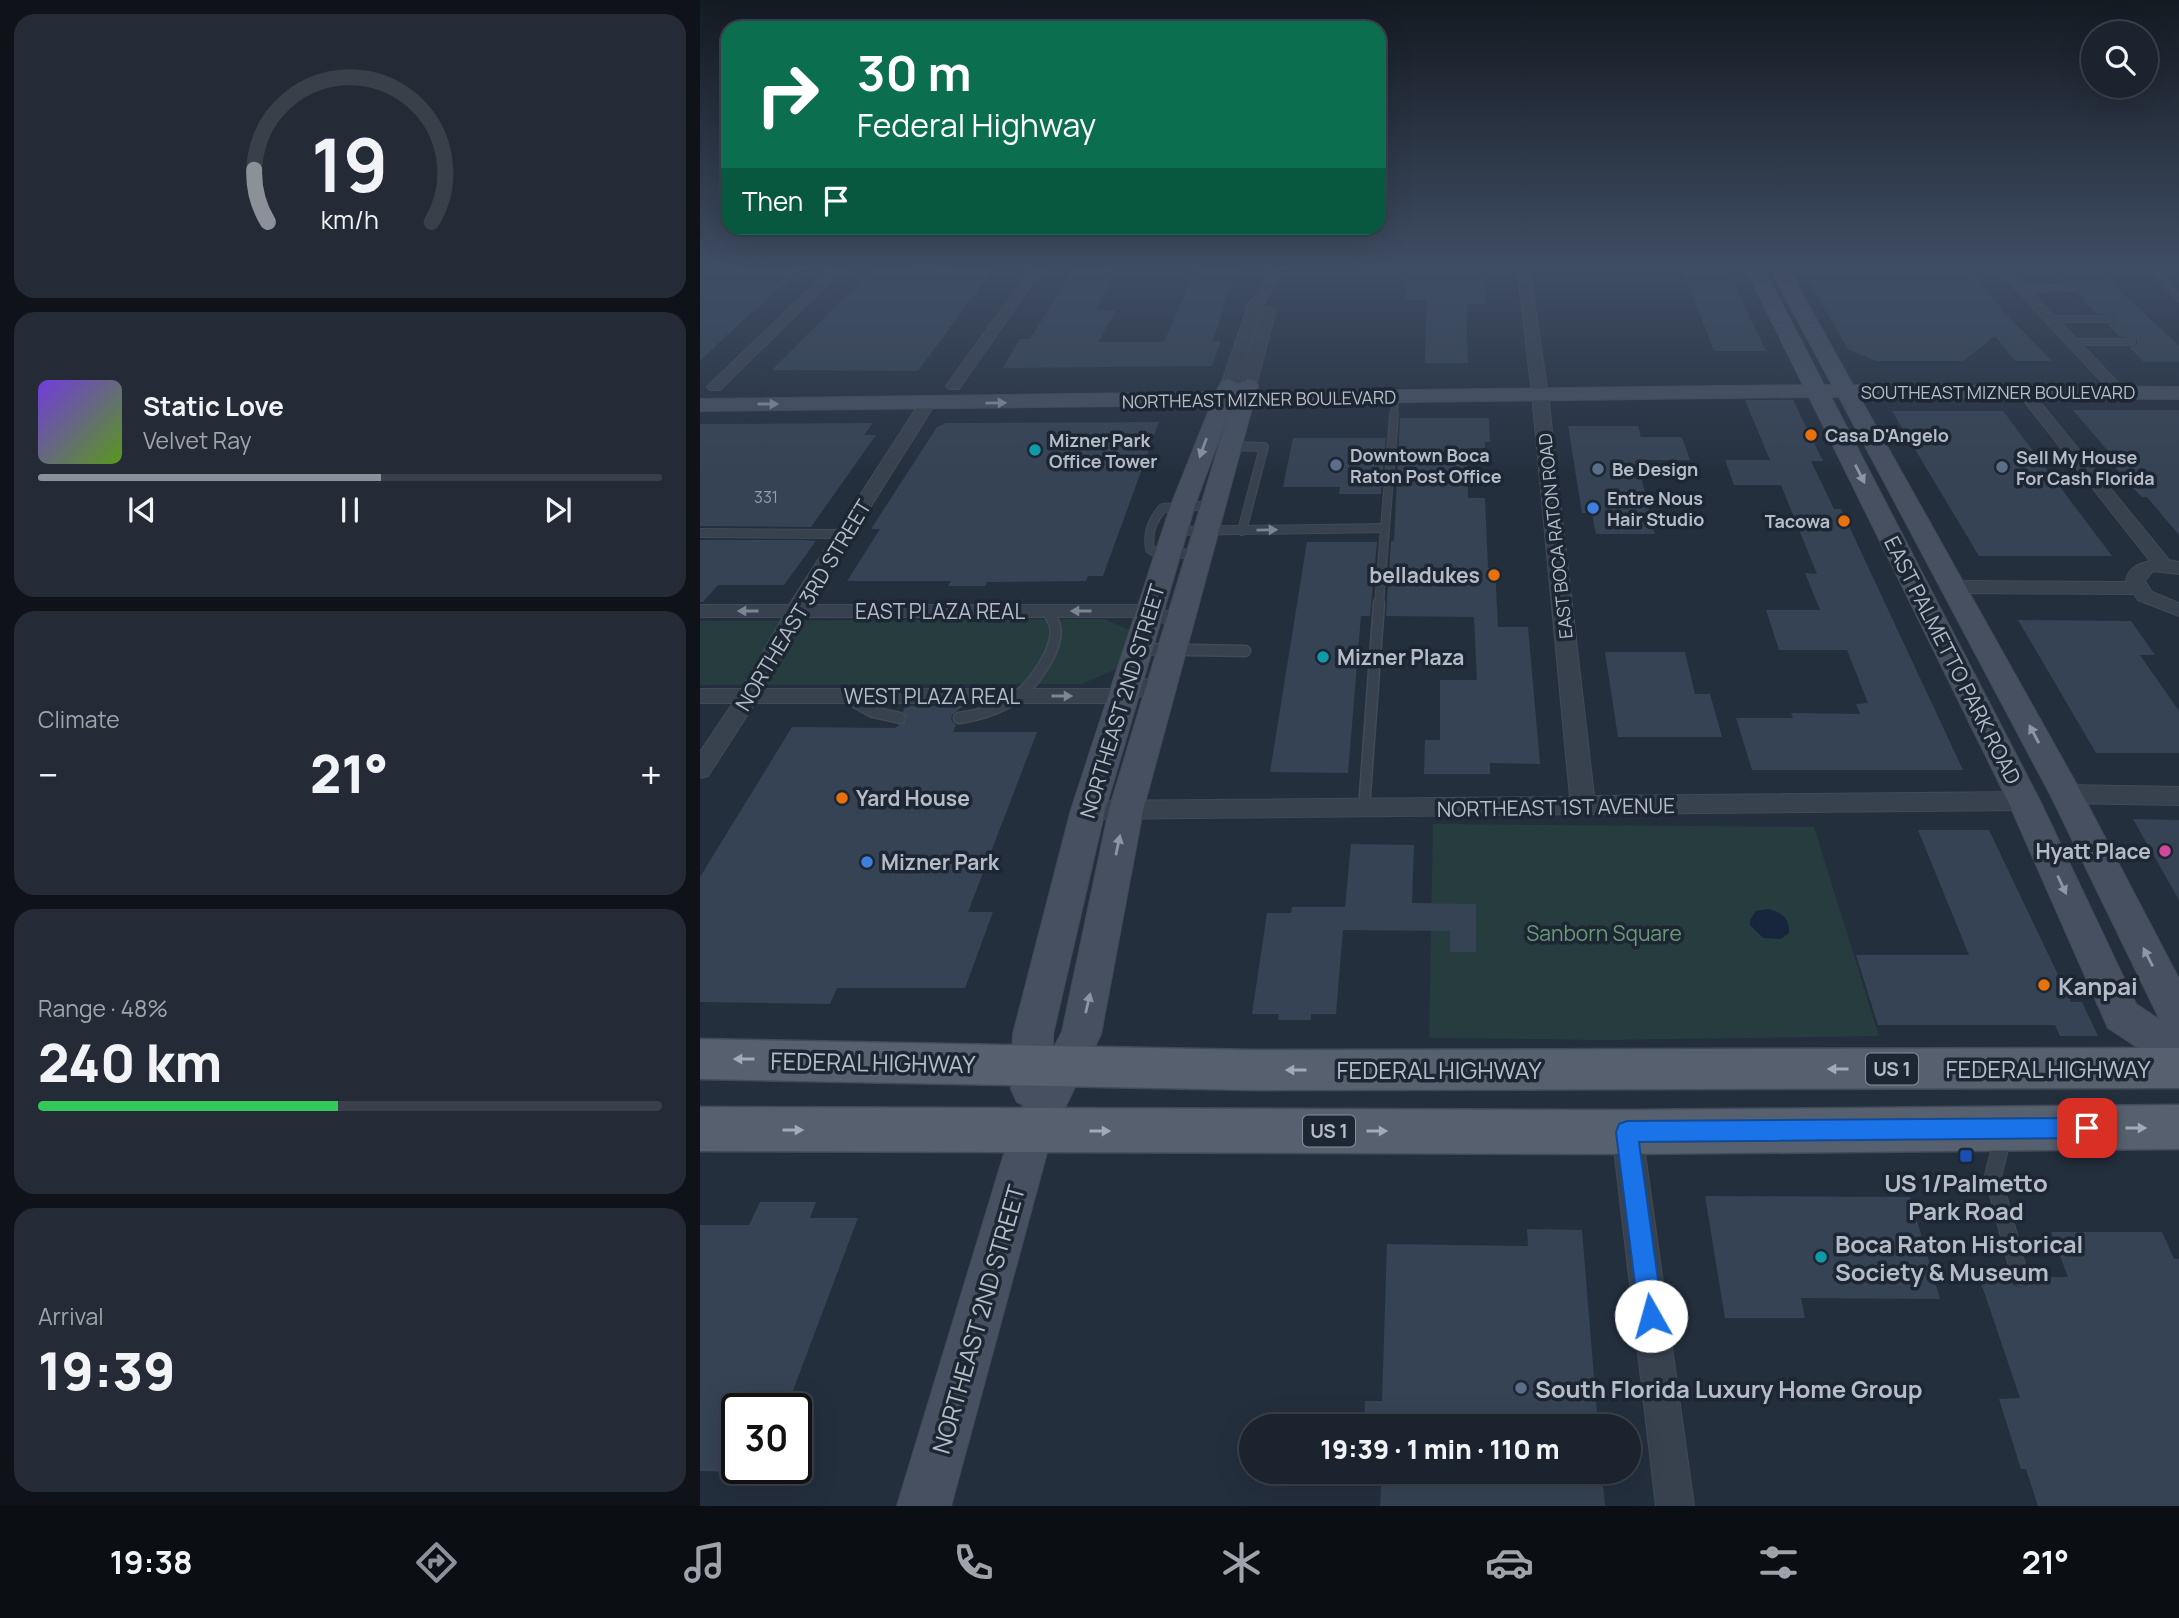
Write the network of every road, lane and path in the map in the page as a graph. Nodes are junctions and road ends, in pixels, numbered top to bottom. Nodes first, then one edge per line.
1 (763, 335) edge
2 (990, 335) edge
3 (1248, 335) edge
4 (1261, 335) edge
5 (1532, 335) edge
6 (1798, 335) edge
7 (1808, 335) edge
8 (2066, 335) edge
9 (2072, 342) junction
10 (2132, 342) dead end
11 (2179, 380) edge
12 (1829, 384) junction
13 (954, 386) junction
14 (2113, 386) junction
15 (705, 388) edge
16 (1539, 388) junction
17 (1236, 392) junction
18 (2025, 393) junction
19 (2179, 393) edge
20 (1395, 397) junction
21 (927, 404) junction
22 (700, 405) edge
23 (1230, 446) junction
24 (1183, 505) junction
25 (1213, 505) junction
26 (1385, 528) junction
27 (1175, 531) junction
28 (1242, 531) junction
29 (700, 533) edge
30 (845, 534) junction
31 (1202, 543) junction
32 (1167, 554) junction
33 (2171, 566) edge
34 (1954, 587) junction
35 (2138, 588) junction
36 (2179, 610) edge
37 (700, 611) edge
38 (797, 611) junction
39 (1048, 611) junction
40 (1149, 611) junction
41 (1175, 636) junction
42 (1137, 649) junction
43 (1245, 651) dead end
44 (1161, 681) junction
45 (700, 696) edge
46 (749, 696) junction
47 (844, 696) junction
48 (1018, 696) junction
49 (1122, 696) junction
50 (900, 718) dead end
51 (959, 718) dead end
52 (700, 770) edge
53 (2066, 794) junction
54 (2179, 796) edge
55 (2024, 801) junction
56 (1583, 807) junction
57 (1364, 808) junction
58 (1088, 810) junction
59 (1126, 810) junction
60 (2176, 1048) edge
61 (700, 1059) edge
62 (1049, 1066) junction
63 (2179, 1127) edge
64 (700, 1129) edge
65 (2006, 1129) junction
66 (1032, 1131) junction
67 (1627, 1132) junction
68 (2020, 1277) dead end
69 (924, 1506) edge
70 (1675, 1506) edge

1 - 15 street
2 - 13 street
3 - 17 street, NORTHEAST 2ND STREET
4 - 17 street, NORTHEAST 2ND STREET
5 - 16 street, EAST BOCA RATON ROAD
6 - 12 main road, EAST PALMETTO PARK ROAD
7 - 12 main road, EAST PALMETTO PARK ROAD
8 - 9 street
9 - 10 lane
9 - 14 street
11 - 14 main road, SOUTHEAST MIZNER BOULEVARD
12 - 14 main road, SOUTHEAST MIZNER BOULEVARD
12 - 16 main road, NORTHEAST MIZNER BOULEVARD
12 - 18 main road, SOUTHEAST MIZNER BOULEVARD
12 - 34 main road, EAST PALMETTO PARK ROAD
12 -> 55 main road, EAST PALMETTO PARK ROAD
13 - 15 main road, NORTHEAST MIZNER BOULEVARD
13 - 17 main road, NORTHEAST MIZNER BOULEVARD
14 - 18 main road, SOUTHEAST MIZNER BOULEVARD
14 - 19 main road, SOUTHEAST MIZNER BOULEVARD
16 - 17 main road, NORTHEAST MIZNER BOULEVARD
16 - 20 main road, NORTHEAST MIZNER BOULEVARD
16 - 56 street, EAST BOCA RATON ROAD
17 - 20 main road, NORTHEAST MIZNER BOULEVARD
21 -> 17 main road, NORTHEAST MIZNER BOULEVARD
17 - 23 main road, NORTHEAST 2ND STREET
17 -> 24 main road, NORTHEAST 2ND STREET
18 - 33 street
20 - 26 lane
22 -> 21 main road, NORTHEAST MIZNER BOULEVARD
21 - 30 street, NORTHEAST 3RD STREET
23 - 25 main road, NORTHEAST 2ND STREET
23 - 28 lane
24 - 25 lane
24 - 27 main road, NORTHEAST 2ND STREET
24 - 32 lane
25 - 31 main road, NORTHEAST 2ND STREET
28 -> 26 lane
26 - 57 lane
27 - 31 lane
27 - 32 main road, NORTHEAST 2ND STREET
28 - 31 lane
29 - 30 lane
30 - 38 street, NORTHEAST 3RD STREET
31 - 32 lane
31 - 41 main road, NORTHEAST 2ND STREET
32 - 40 main road, NORTHEAST 2ND STREET
33 - 35 street
34 - 35 street
53 -> 34 main road, EAST PALMETTO PARK ROAD
35 - 36 street
38 -> 37 street, EAST PLAZA REAL
38 - 39 street, EAST PLAZA REAL
38 - 46 street, NORTHEAST 3RD STREET
40 -> 39 street, EAST PLAZA REAL
39 - 48 lane
40 - 41 street, EAST PLAZA REAL
40 - 42 main road, NORTHEAST 2ND STREET
41 - 42 lane
41 - 43 lane
41 - 44 main road, NORTHEAST 2ND STREET
42 - 49 main road, NORTHEAST 2ND STREET
44 - 49 street, WEST PLAZA REAL
44 - 59 main road, NORTHEAST 2ND STREET
45 - 46 street, WEST PLAZA REAL
46 - 47 street, WEST PLAZA REAL
46 - 52 street, NORTHEAST 3RD STREET
47 - 48 street, WEST PLAZA REAL
47 - 50 lane
48 -> 49 street, WEST PLAZA REAL
48 - 51 lane
49 - 58 main road, NORTHEAST 2ND STREET
53 - 54 street
60 -> 53 main road, EAST PALMETTO PARK ROAD
55 - 56 street, NORTHEAST 1ST AVENUE
55 -> 60 main road, EAST PALMETTO PARK ROAD
56 - 57 street, NORTHEAST 1ST AVENUE
57 - 59 street, NORTHEAST 1ST AVENUE
58 - 59 street, NORTHEAST 1ST AVENUE
58 - 62 main road, NORTHEAST 2ND STREET
62 -> 59 main road, NORTHEAST 2ND STREET
60 -> 62 main road, FEDERAL HIGHWAY / US 1
62 -> 61 main road, FEDERAL HIGHWAY / US 1
62 - 66 main road, NORTHEAST 2ND STREET
65 -> 63 main road, US 1
64 -> 66 main road, US 1
65 - 67 main road, US 1
65 - 68 lane
66 -> 67 main road, US 1
66 - 69 main road, NORTHEAST 2ND STREET
67 - 70 street

